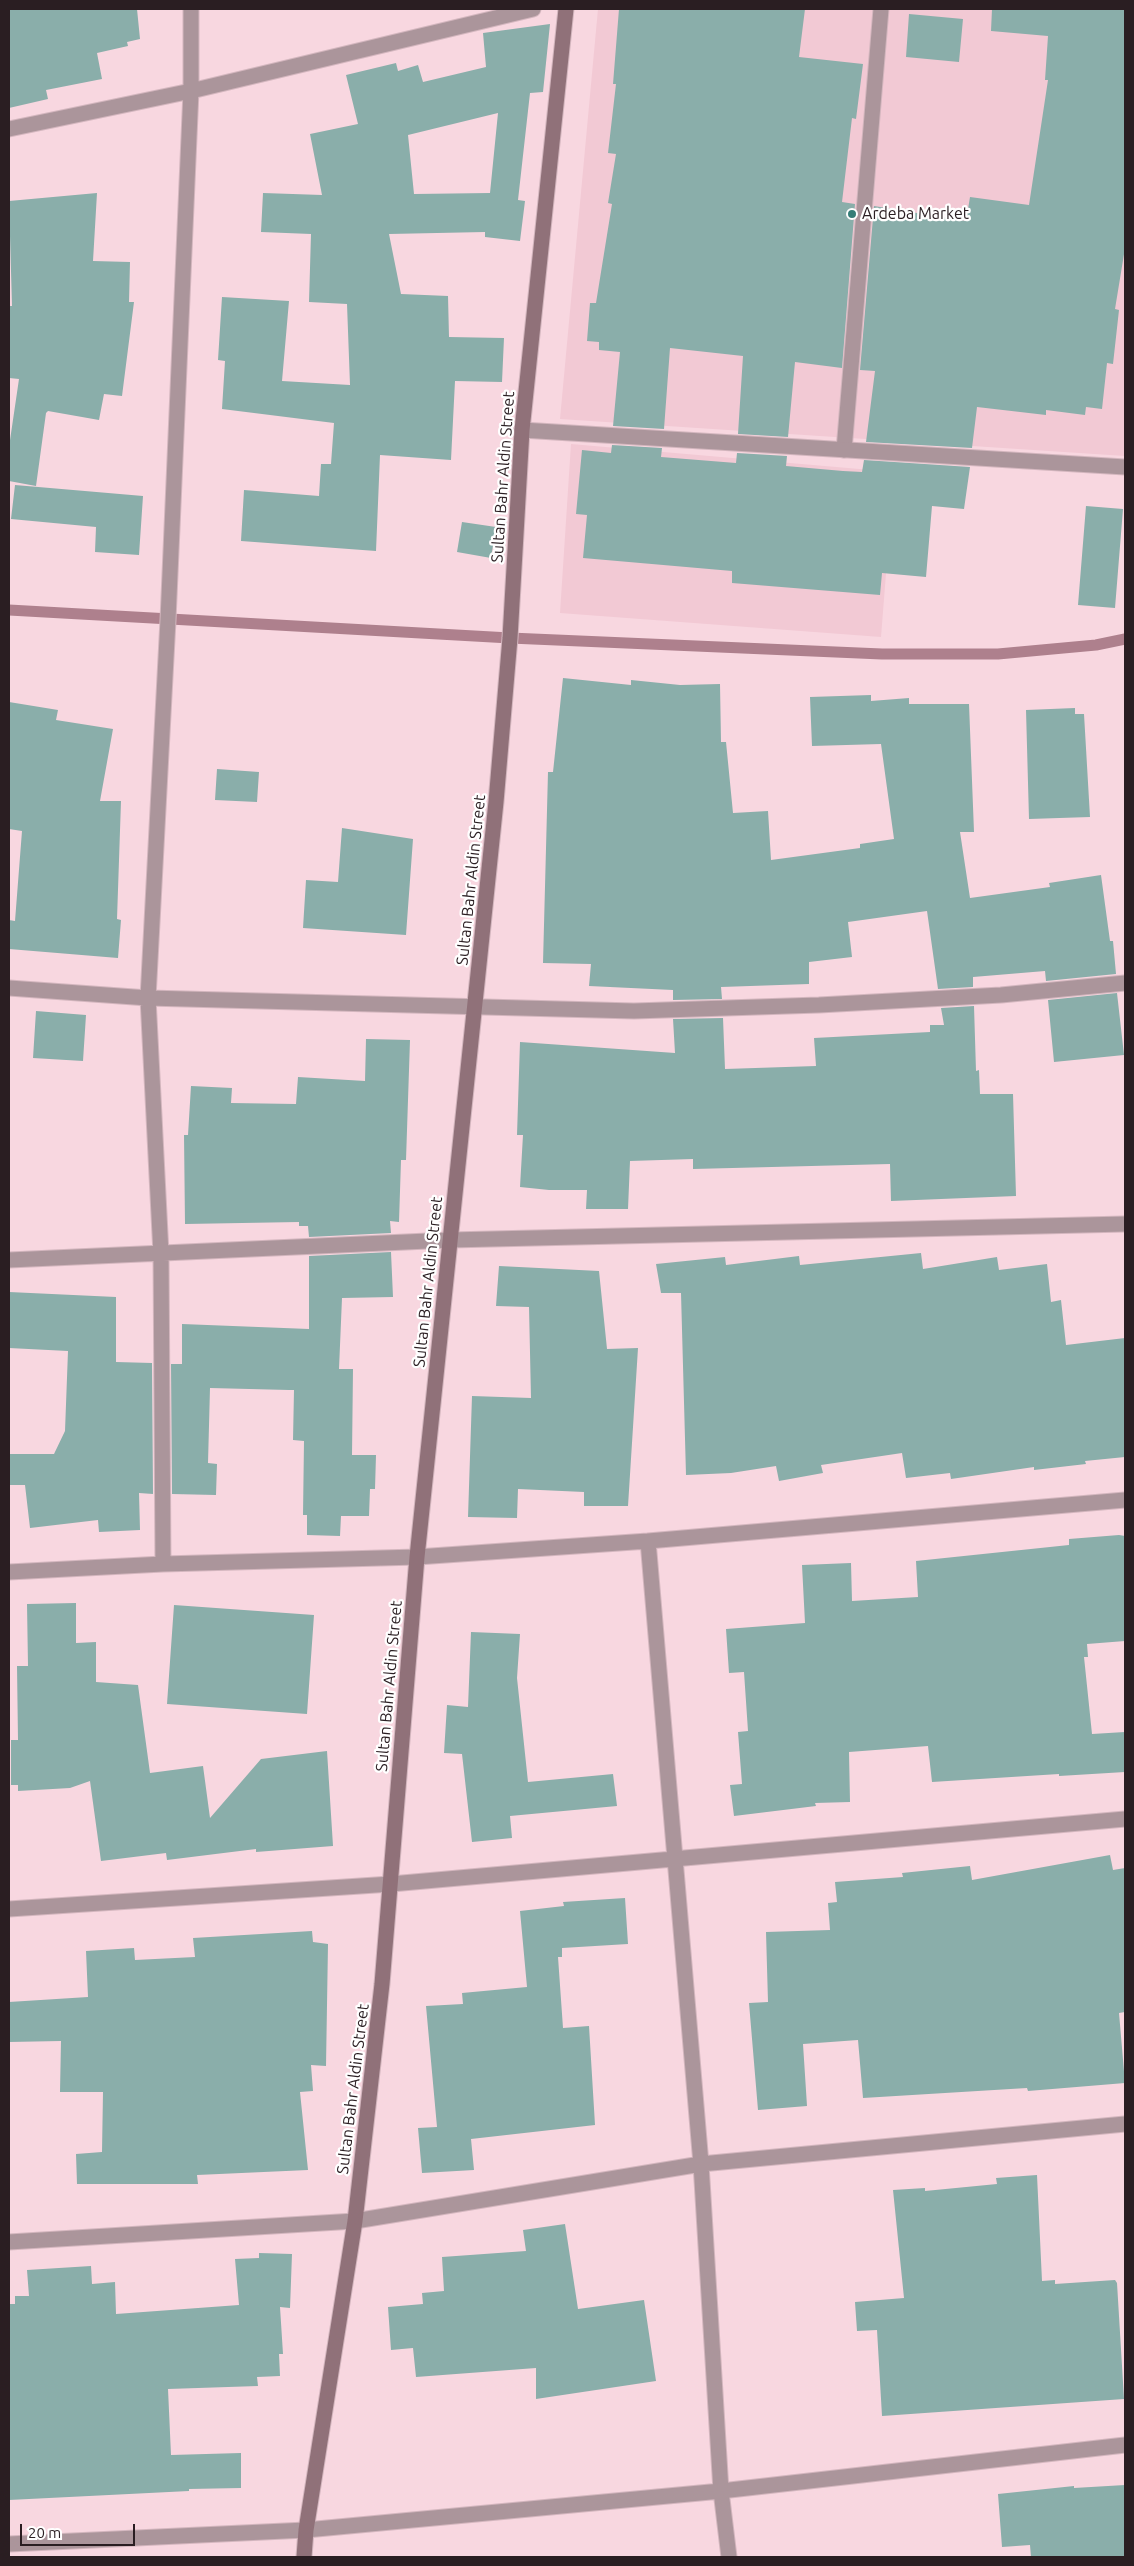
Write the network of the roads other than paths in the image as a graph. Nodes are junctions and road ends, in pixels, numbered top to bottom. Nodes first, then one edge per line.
1 (191, 9) edge
2 (533, 9) edge
3 (566, 9) edge
4 (880, 9) edge
5 (191, 91) junction
6 (9, 129) edge
7 (522, 430) junction
8 (844, 450) junction
9 (1125, 467) edge
10 (1125, 983) edge
11 (9, 988) edge
12 (148, 998) junction
13 (476, 1007) junction
14 (1125, 1224) edge
15 (450, 1240) junction
16 (161, 1254) junction
17 (9, 1260) edge
18 (1125, 1500) edge
19 (648, 1541) junction
20 (418, 1557) junction
21 (162, 1564) junction
22 (9, 1572) edge
23 (1125, 1819) edge
24 (674, 1858) junction
25 (391, 1884) junction
26 (9, 1909) edge
27 (1125, 2124) edge
28 (701, 2164) junction
29 (355, 2221) junction
30 (9, 2242) edge
31 (1125, 2445) edge
32 (721, 2491) junction
33 (306, 2530) junction
34 (9, 2544) edge
35 (304, 2557) edge
36 (730, 2557) edge

1 - 5 street
2 - 5 street
3 - 7 street, Sultan Bahr Aldin Street
4 - 8 street
5 - 6 street
5 - 12 street
7 - 8 street
7 - 13 street, Sultan Bahr Aldin Street
8 - 9 street
10 - 13 street
11 - 12 street
12 - 13 street
12 - 16 street
13 - 15 street, Sultan Bahr Aldin Street
14 - 15 street
15 - 16 street
15 - 20 street, Sultan Bahr Aldin Street
16 - 17 street
16 - 21 street
18 - 19 street
19 - 20 street
19 - 24 street
20 - 21 street
20 - 25 street, Sultan Bahr Aldin Street
21 - 22 street
23 - 24 street
24 - 25 street
24 - 28 street
25 - 26 street
25 - 29 street, Sultan Bahr Aldin Street
27 - 28 street
28 - 29 street
28 - 32 street
29 - 30 street
29 - 33 street, Sultan Bahr Aldin Street
31 - 32 street
32 - 33 street
32 - 36 street
33 - 34 street
33 - 35 street, Sultan Bahr Aldin Street

